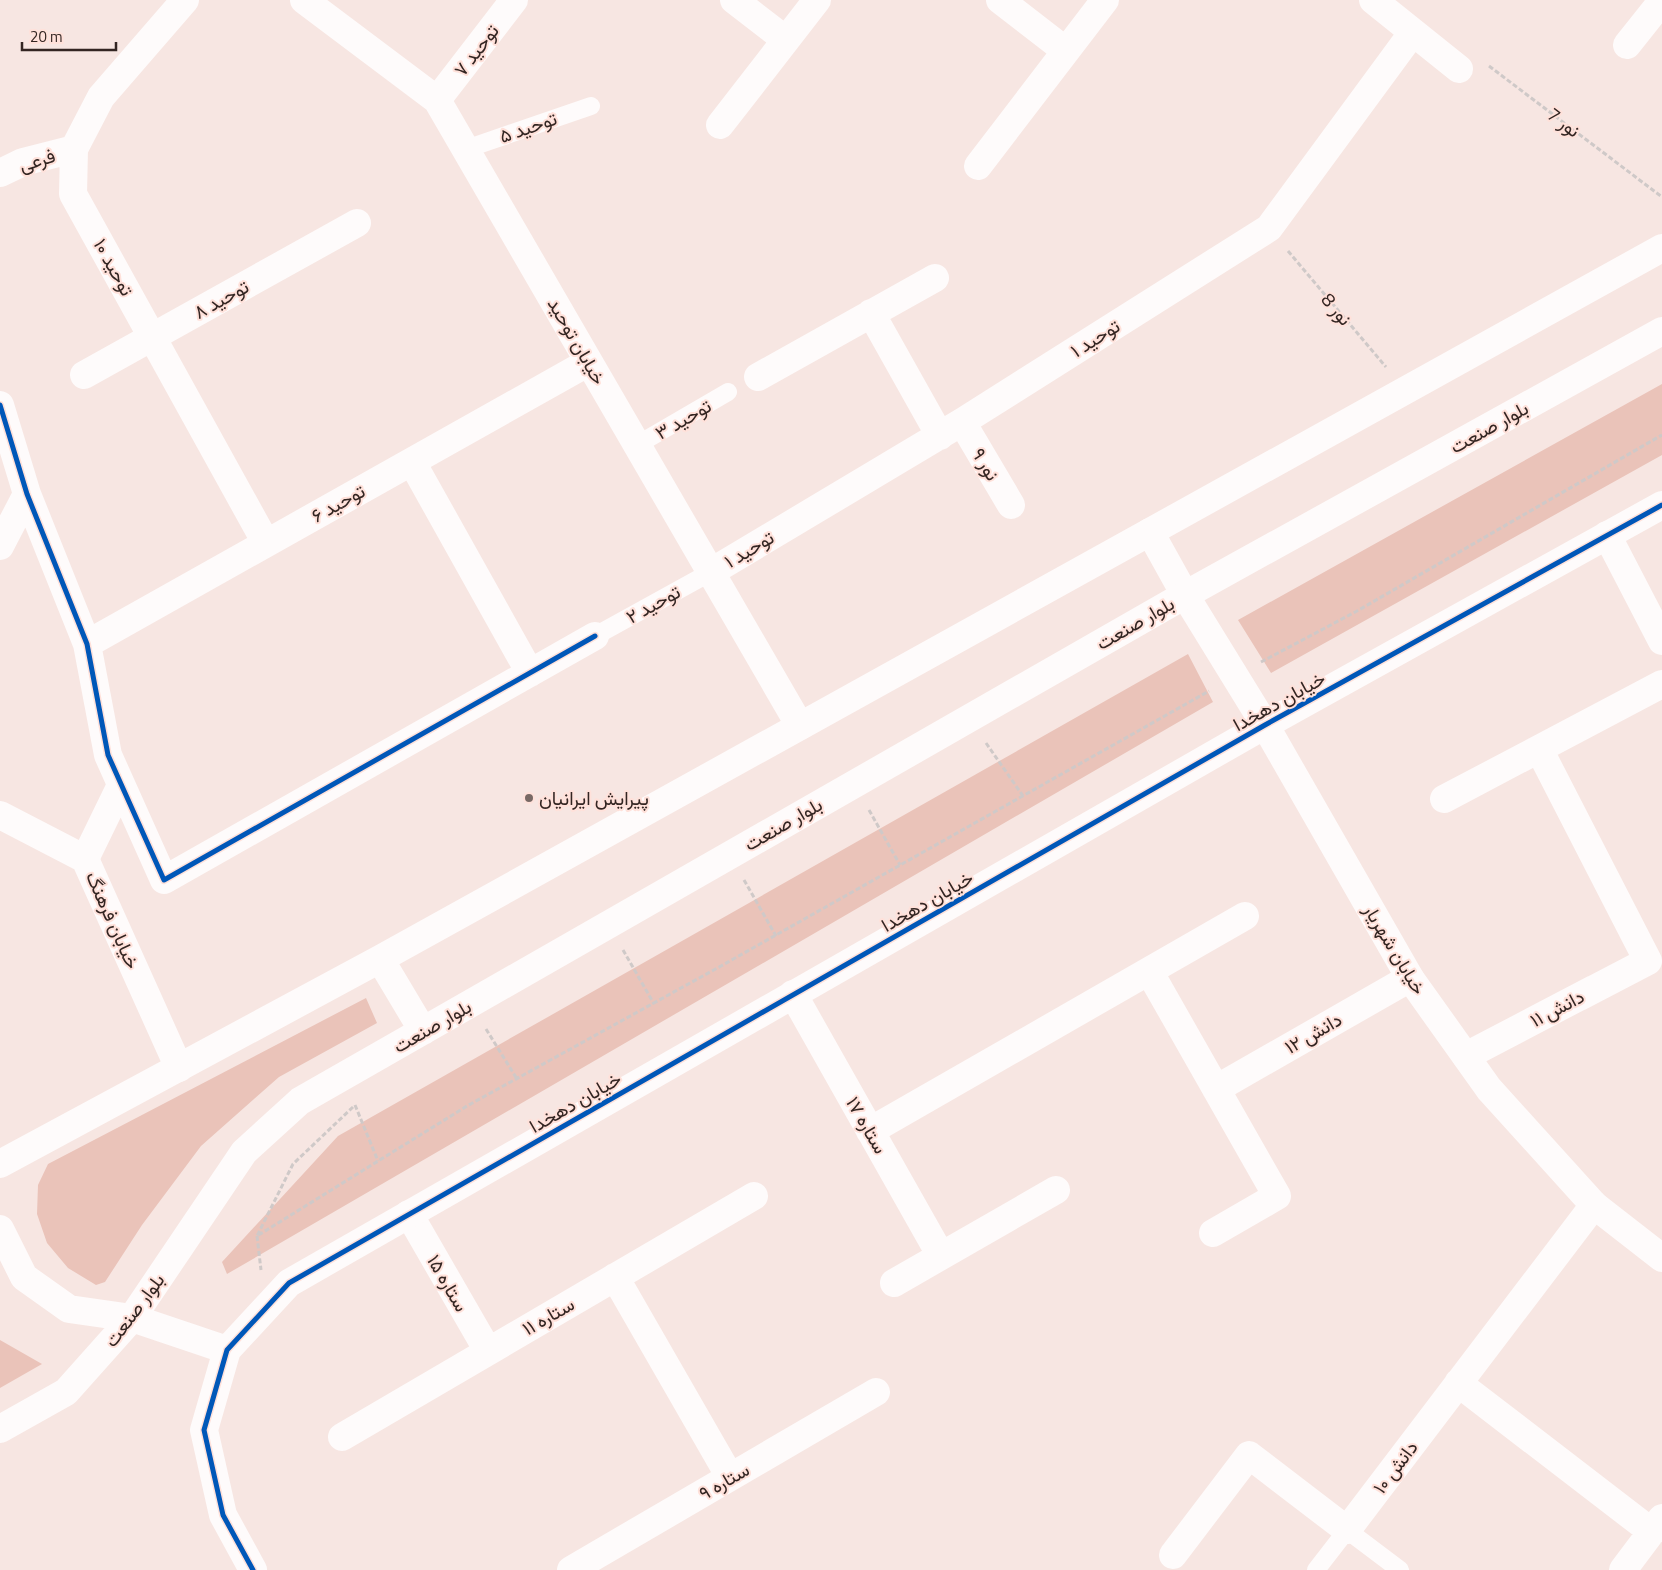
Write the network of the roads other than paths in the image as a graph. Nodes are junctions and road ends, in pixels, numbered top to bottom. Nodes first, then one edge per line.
1 (185, 0) edge
2 (304, 0) edge
3 (514, 0) edge
4 (734, 0) edge
5 (816, 0) edge
6 (1000, 0) edge
7 (1105, 0) edge
8 (1373, 0) edge
9 (1662, 1) edge
10 (1412, 32) junction
11 (786, 40) junction
12 (1627, 45) dead end
13 (1066, 51) junction
14 (1459, 69) road end
15 (437, 100) junction
16 (591, 106) dead end
17 (720, 125) dead end
18 (74, 149) junction
19 (466, 149) junction
20 (978, 166) dead end
21 (0, 174) edge
22 (357, 223) dead end
23 (1662, 248) edge
24 (935, 278) dead end
25 (871, 313) junction
26 (1662, 331) edge
27 (152, 337) junction
28 (589, 362) junction
29 (84, 375) dead end
30 (758, 377) dead end
31 (728, 392) dead end
32 (0, 405) edge
33 (962, 422) junction
34 (940, 436) junction
35 (637, 445) junction
36 (412, 462) junction
37 (27, 494) junction
38 (1662, 505) edge
39 (1011, 506) dead end
40 (1150, 532) junction
41 (1608, 536) junction
42 (266, 543) junction
43 (0, 546) edge
44 (711, 572) junction
45 (1185, 595) junction
46 (595, 636) joint
47 (1662, 641) edge
48 (87, 644) junction
49 (530, 672) junction
50 (1662, 684) edge
51 (1265, 725) junction
52 (800, 726) junction
53 (1539, 749) junction
54 (121, 785) junction
55 (1444, 799) dead end
56 (0, 815) edge
57 (85, 859) junction
58 (1245, 916) dead end
59 (380, 959) junction
60 (1640, 965) junction
61 (1149, 971) junction
62 (1410, 978) junction
63 (793, 994) junction
64 (1579, 997) dead end
65 (423, 1031) junction
66 (1466, 1056) junction
67 (179, 1068) junction
68 (1216, 1089) junction
69 (870, 1131) junction
70 (0, 1164) edge
71 (1056, 1190) dead end
72 (754, 1196) dead end
73 (1594, 1205) junction
74 (409, 1214) junction
75 (0, 1229) edge
76 (1213, 1233) dead end
77 (942, 1256) junction
78 (1662, 1258) edge
79 (615, 1277) junction
80 (894, 1282) dead end
81 (132, 1318) junction
82 (227, 1350) junction
83 (488, 1351) junction
84 (1458, 1384) junction
85 (876, 1392) dead end
86 (0, 1429) edge
87 (342, 1437) dead end
88 (730, 1477) junction
89 (1657, 1525) edge
90 (1347, 1530) junction
91 (1172, 1555) dead end
92 (253, 1570) edge
93 (571, 1570) edge
94 (1316, 1570) edge
95 (1400, 1570) edge
96 (1623, 1570) edge

1 - 18 street, توحید ۱۰
2 - 15 street, خیابان توحید
3 - 15 street, توحید ۷
4 - 11 street
5 - 11 street
6 - 13 street
7 - 13 street
8 - 10 street
9 - 12 street
10 - 14 street
10 - 33 street, توحید ۱
11 - 17 street
13 - 20 street
15 - 19 street, خیابان توحید
16 - 19 lane, توحید ۵
18 - 21 street, فرعی
18 - 27 street, توحید ۱۰
19 - 28 street, خیابان توحید
22 - 27 street, توحید ۸
23 - 40 street
24 - 25 street
25 - 30 street
25 - 34 street
26 - 45 street, بلوار صنعت
27 - 29 street, توحید ۸
27 - 42 street, توحید ۱۰
28 - 35 street, خیابان توحید
28 - 36 street, توحید ۶
31 - 35 lane, توحید ۳
32 - 37 street
33 - 34 street, توحید ۱
33 - 39 street, نور ۹
34 - 44 street, توحید ۱
35 - 44 street, خیابان توحید
36 - 42 street, توحید ۶
36 - 49 street
37 - 43 street
37 - 48 street
38 - 41 street, خیابان دهخدا
40 - 45 street, خیابان شهریار
40 - 52 street
41 - 47 street
41 - 51 street, خیابان دهخدا
42 - 48 street, توحید ۶
44 - 46 lane, توحید ۲
44 - 52 street, خیابان توحید
45 - 51 street, خیابان شهریار
45 - 65 street, بلوار صنعت
46 - 49 street
48 - 54 street
49 - 54 street
50 - 53 street
51 - 62 street, خیابان شهریار
51 - 63 street, خیابان دهخدا
52 - 59 street
53 - 55 street
53 - 60 street
54 - 57 street
56 - 57 street, خیابان فرهنگ
57 - 67 street, خیابان فرهنگ
58 - 61 street
59 - 65 street
59 - 67 street
60 - 64 street
60 - 66 street, دانش ۱۱
61 - 68 street
61 - 69 street
62 - 66 street, خیابان شهریار
62 - 68 street, دانش ۱۲
63 - 69 street, ستاره ۱۷
63 - 74 street, خیابان دهخدا
65 - 81 street, بلوار صنعت
66 - 73 street, خیابان شهریار
67 - 70 street
68 - 76 street
69 - 77 street, ستاره ۱۷
71 - 77 street
72 - 79 street, ستاره ۱۱
73 - 78 street, خیابان شهریار
73 - 84 street, دانش ۱۰
74 - 82 street, خیابان دهخدا
74 - 83 street, ستاره ۱۵
75 - 81 street
77 - 80 street
79 - 83 street, ستاره ۱۱
79 - 88 street
81 - 82 street
81 - 86 street, بلوار صنعت
82 - 92 street
83 - 87 street, ستاره ۱۱
84 - 89 street
84 - 90 street, دانش ۱۰
85 - 88 street, ستاره ۹
88 - 93 street, ستاره ۹
89 - 96 street
90 - 91 street
90 - 94 lane
90 - 95 lane

